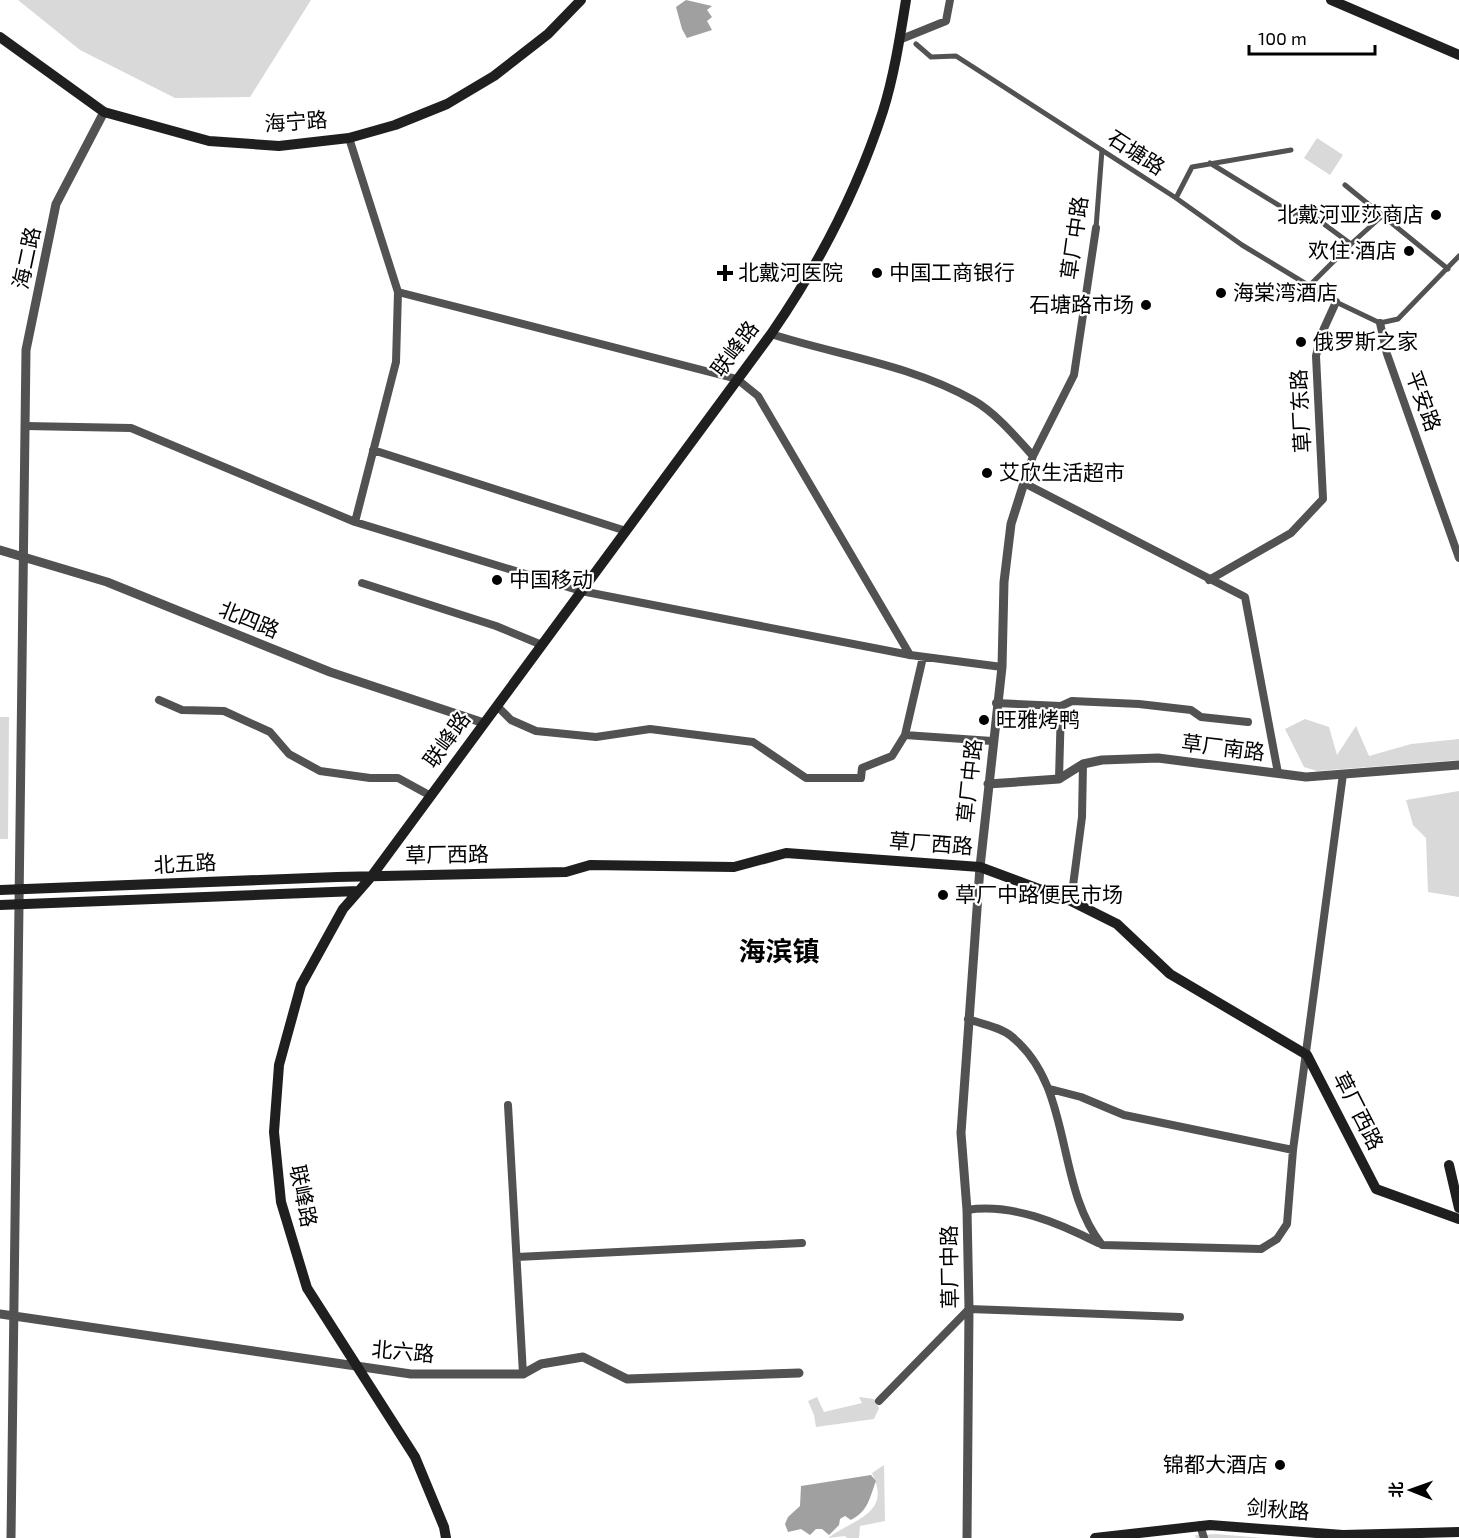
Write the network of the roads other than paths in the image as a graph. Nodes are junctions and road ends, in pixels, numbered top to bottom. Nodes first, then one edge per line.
1 (581, 0) edge
2 (906, 0) edge
3 (950, 0) edge
4 (1330, 0) edge
5 (0, 37) edge
6 (899, 40) junction
7 (916, 44) dead end
8 (1459, 55) edge
9 (104, 112) junction
10 (349, 138) junction
11 (1102, 150) junction
12 (1291, 150) dead end
13 (1210, 163) junction
14 (1345, 185) dead end
15 (1176, 198) junction
16 (1382, 216) junction
17 (1096, 228) joint
18 (1351, 244) junction
19 (1459, 256) edge
20 (1448, 269) junction
21 (1309, 286) junction
22 (399, 292) junction
23 (1336, 303) junction
24 (1380, 323) junction
25 (771, 334) junction
26 (737, 379) junction
27 (25, 426) junction
28 (372, 450) junction
29 (1033, 456) junction
30 (1024, 483) junction
31 (355, 522) junction
32 (626, 531) junction
33 (0, 550) edge
34 (25, 556) junction
35 (1459, 558) edge
36 (1209, 580) junction
37 (362, 583) dead end
38 (581, 591) junction
39 (542, 645) junction
40 (910, 655) junction
41 (923, 657) junction
42 (1002, 667) junction
43 (159, 700) dead end
44 (996, 703) junction
45 (497, 706) junction
46 (1061, 706) junction
47 (1248, 722) dead end
48 (484, 723) junction
49 (905, 735) junction
50 (992, 741) junction
51 (1083, 764) junction
52 (1459, 765) edge
53 (1278, 773) junction
54 (1343, 774) junction
55 (1059, 779) junction
56 (988, 784) junction
57 (431, 796) junction
58 (980, 867) junction
59 (371, 877) junction
60 (0, 890) edge
61 (20, 890) junction
62 (358, 891) junction
63 (1071, 901) junction
64 (0, 906) edge
65 (19, 906) junction
66 (968, 1019) junction
67 (1307, 1055) junction
68 (1050, 1089) junction
69 (508, 1106) dead end
70 (1293, 1150) junction
71 (1449, 1165) dead end
72 (1459, 1208) edge
73 (967, 1210) junction
74 (1459, 1219) edge
75 (802, 1243) dead end
76 (1102, 1245) junction
77 (517, 1257) junction
78 (969, 1309) junction
79 (0, 1314) edge
80 (14, 1315) junction
81 (1180, 1317) dead end
82 (355, 1366) junction
83 (799, 1373) dead end
84 (524, 1374) junction
85 (879, 1401) dead end
86 (1200, 1526) junction
87 (1459, 1532) edge
88 (11, 1538) edge
89 (446, 1538) edge
90 (967, 1538) edge
91 (1095, 1538) edge
92 (1204, 1538) edge

1 - 10 main road, 海宁路
2 - 6 main road, 联峰路
3 - 6 street
4 - 8 main road
5 - 9 main road, 海宁路
6 - 25 main road, 联峰路
7 - 11 street, 石塘路
9 - 10 main road, 海宁路
9 - 27 street, 海二路
10 - 22 street
11 - 15 street, 石塘路
11 - 17 street, 草厂中路
12 - 13 street
13 - 15 street
13 - 18 street
14 - 16 street
15 - 21 street, 石塘路
16 - 18 street
16 - 20 street
17 - 29 street, 草厂中路
18 - 21 street
19 - 20 street
20 - 24 street
21 - 23 street, 石塘路
22 - 26 street
22 - 28 street
23 - 24 street
23 - 36 street, 草厂东路
24 - 35 street, 平安路
25 - 26 main road, 联峰路
25 - 29 street
26 - 32 main road, 联峰路
26 - 40 street
27 - 31 street
27 - 34 street, 海二路
28 - 31 street
28 - 32 street
29 - 30 street, 草厂中路
30 - 36 street
30 - 42 street, 草厂中路
31 - 38 street
32 - 38 main road, 联峰路
33 - 34 street, 北四路
34 - 48 street, 北四路
34 - 61 street, 海二路
36 - 53 street
37 - 39 street
38 - 39 main road, 联峰路
38 - 40 street
39 - 45 main road, 联峰路
40 - 41 street
41 - 42 street
41 - 49 street
42 - 44 street, 草厂中路
43 - 57 street
44 - 46 street
44 - 50 street, 草厂中路
45 - 48 main road, 联峰路
45 - 49 street
46 - 47 street
46 - 55 street
48 - 57 main road, 联峰路
49 - 50 street
50 - 56 street, 草厂中路
51 - 53 street, 草厂南路
51 - 55 street, 草厂南路
51 - 63 street
52 - 54 street, 草厂南路
53 - 54 street, 草厂南路
54 - 67 street
55 - 56 street, 草厂南路
56 - 58 street, 草厂中路
57 - 59 main road, 联峰路
58 - 59 main road, 草厂西路
58 - 63 main road, 草厂西路
58 - 66 street, 草厂中路
59 - 61 main road, 北五路
59 - 62 main road, 联峰路
60 - 61 main road, 北五路
61 - 65 street, 海二路
62 - 65 main road, 北五路
62 - 82 main road, 联峰路
63 - 67 main road, 草厂西路
64 - 65 main road, 北五路
65 - 80 street, 海二路
66 - 68 street
66 - 73 street, 草厂中路
67 - 70 street
67 - 74 main road, 草厂西路
68 - 70 street
68 - 76 street
69 - 77 street
70 - 76 street
71 - 72 main road
73 - 76 street
73 - 78 street, 草厂中路
75 - 77 street
77 - 84 street
78 - 81 street
78 - 85 street
78 - 90 street, 草厂中路
79 - 80 street, 北六路
80 - 82 street, 北六路
80 - 88 street, 海二路
82 - 84 street, 北六路
82 - 89 main road, 联峰路
83 - 84 street, 北六路
86 - 87 main road, 剑秋路
86 - 91 main road, 剑秋路
86 - 92 street

